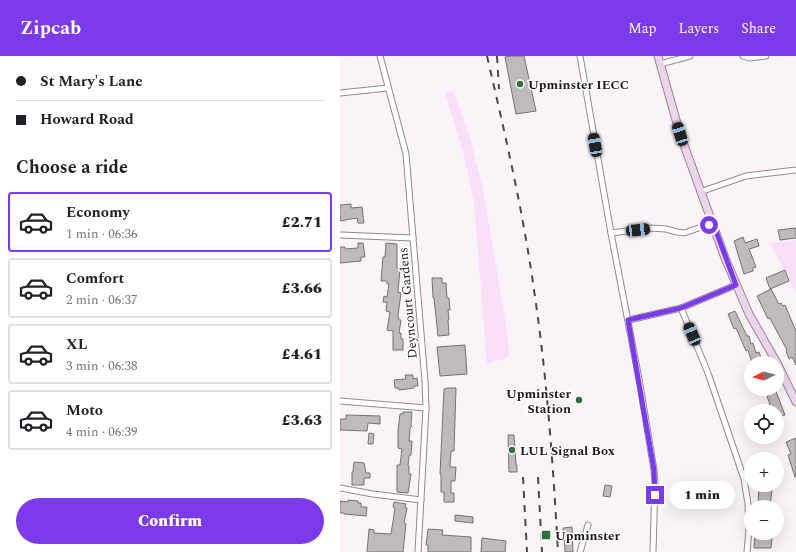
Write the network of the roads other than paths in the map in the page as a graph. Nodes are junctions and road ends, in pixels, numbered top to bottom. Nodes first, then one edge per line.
1 (380, 56) edge
2 (580, 56) edge
3 (658, 56) edge
4 (690, 56) edge
5 (743, 56) edge
6 (766, 56) edge
7 (660, 64) junction
8 (388, 88) junction
9 (340, 93) edge
10 (796, 170) edge
11 (700, 192) junction
12 (713, 223) junction
13 (611, 233) junction
14 (340, 235) edge
15 (413, 238) junction
16 (736, 285) junction
17 (681, 308) junction
18 (628, 320) junction
19 (773, 356) edge
20 (784, 377) edge
21 (340, 401) edge
22 (796, 402) edge
23 (426, 408) junction
24 (340, 488) edge
25 (421, 500) junction
26 (588, 525) dead end
27 (418, 552) edge
28 (580, 552) edge
29 (653, 552) edge
30 (747, 552) edge

1 - 8 street, Deyncourt Gardens
2 - 13 street
3 - 7 main road
4 - 7 street
5 - 6 street
7 - 11 main road
8 - 9 street
8 - 15 street, Deyncourt Gardens
10 - 11 street
11 - 12 main road
12 - 13 street
12 - 16 main road
13 - 18 street
14 - 15 street
15 - 23 street, Deyncourt Gardens
16 - 17 street
16 - 19 main road
17 - 18 street
17 - 30 street
18 - 29 street
20 - 22 main road
21 - 23 street
23 - 25 street, Deyncourt Gardens
24 - 25 street
25 - 27 street, Deyncourt Gardens
26 - 28 street

